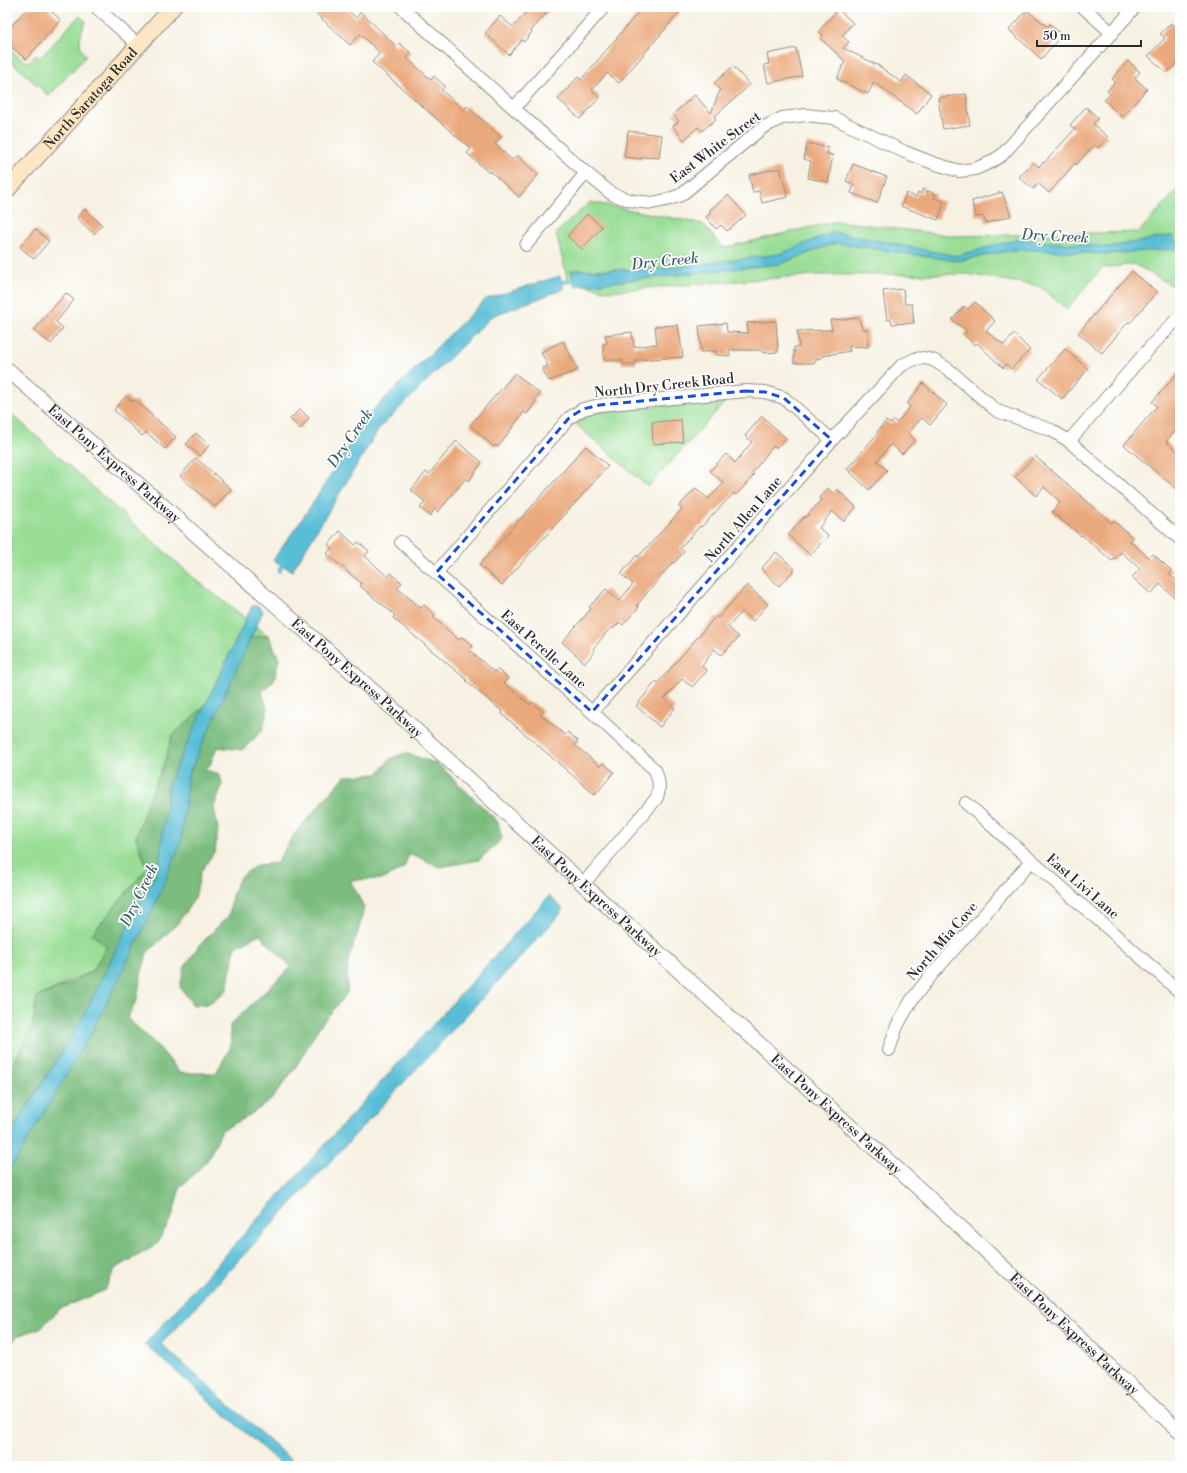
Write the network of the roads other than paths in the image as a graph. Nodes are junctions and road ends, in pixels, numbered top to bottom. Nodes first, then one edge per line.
1 (96, 7) edge
2 (173, 7) edge
3 (401, 7) edge
4 (604, 7) edge
5 (1083, 7) edge
6 (1135, 7) edge
7 (1112, 33) junction
8 (138, 45) junction
9 (514, 108) junction
10 (586, 173) junction
11 (7, 190) edge
12 (526, 245) dead end
13 (1180, 316) edge
14 (7, 369) edge
15 (832, 440) junction
16 (1069, 441) junction
17 (1180, 539) edge
18 (401, 542) dead end
19 (436, 572) junction
20 (592, 712) junction
21 (966, 804) dead end
22 (1031, 861) junction
23 (583, 884) junction
24 (1180, 992) edge
25 (889, 1050) dead end
26 (1180, 1432) edge

1 - 8 street
2 - 8 main road, North Saratoga Road
3 - 9 street, East White Street
4 - 9 street
5 - 7 street
6 - 7 street, East White Street
7 - 10 street, East White Street
8 - 11 main road, North Saratoga Road
9 - 10 street, East White Street
10 - 12 street
13 - 16 street
14 - 23 street, East Pony Express Parkway
15 - 16 street, North Allen Lane
15 - 19 street, North Dry Creek Road
15 - 20 street, North Allen Lane
16 - 17 street
18 - 19 street, East Perelle Lane
19 - 20 street, East Perelle Lane
20 - 23 street, East Perelle Lane
21 - 22 street, East Livi Lane
22 - 24 street, East Livi Lane
22 - 25 street, North Mia Cove
23 - 26 street, East Pony Express Parkway

